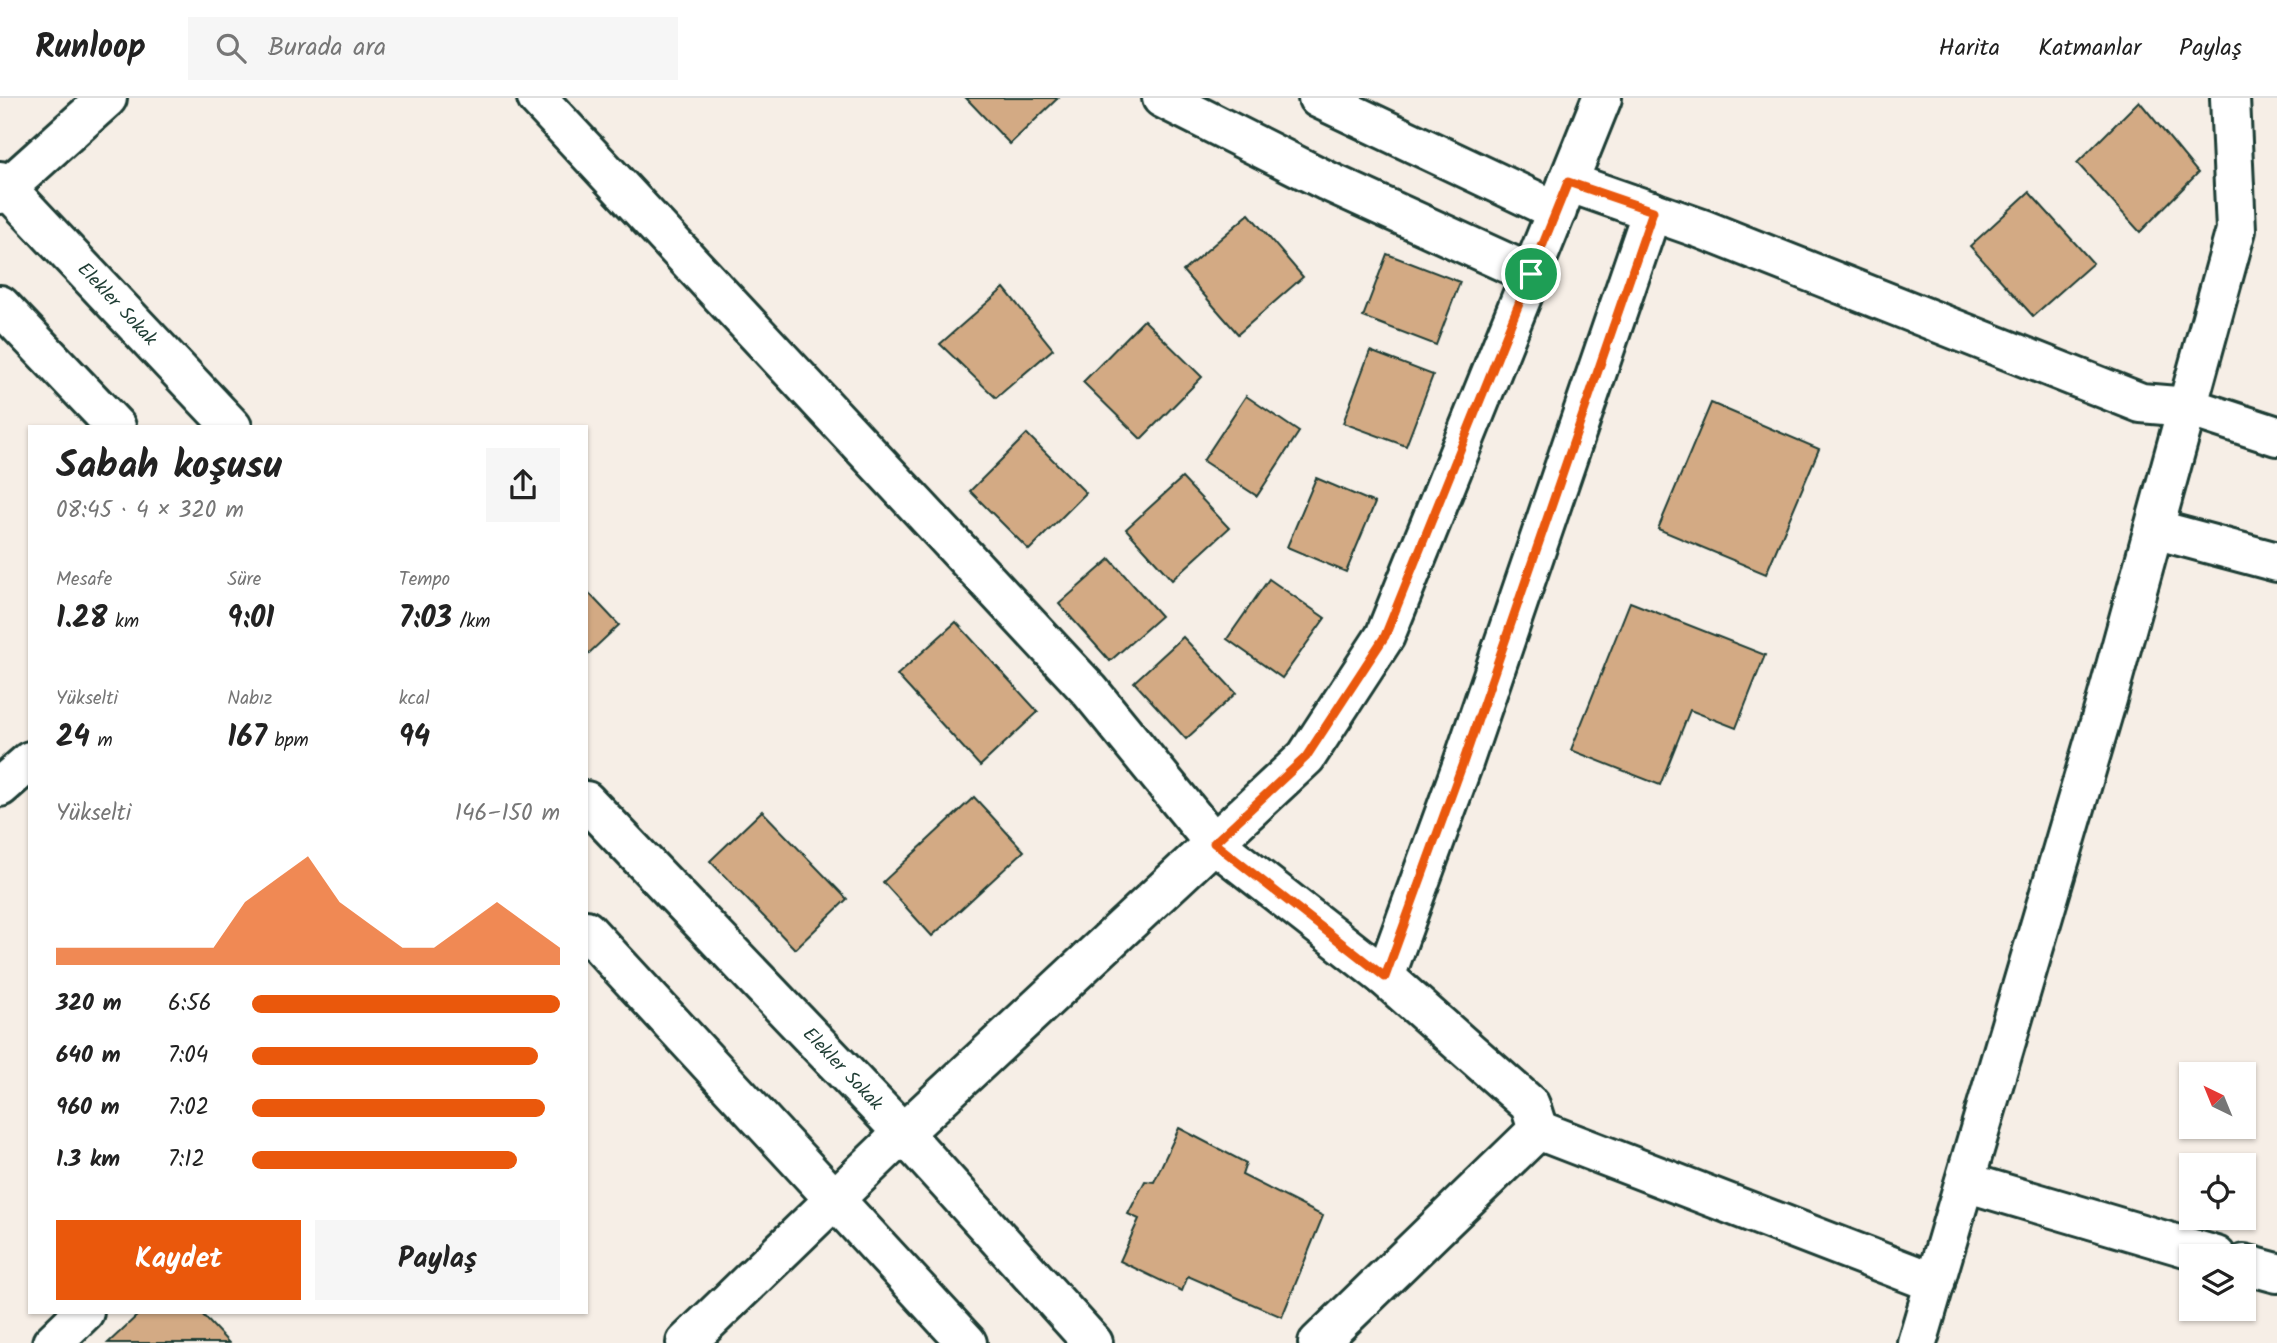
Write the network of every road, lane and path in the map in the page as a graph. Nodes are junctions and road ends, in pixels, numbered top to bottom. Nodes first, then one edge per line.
1 (107, 98) edge
2 (537, 98) edge
3 (1161, 98) edge
4 (1318, 98) edge
5 (1602, 98) edge
6 (2230, 98) edge
7 (2, 188) edge
8 (1562, 197) junction
9 (1653, 211) junction
10 (1531, 274) junction
11 (0, 305) edge
12 (2188, 408) junction
13 (114, 425) edge
14 (230, 425) edge
15 (2277, 436) edge
16 (2154, 529) junction
17 (2277, 562) edge
18 (28, 763) edge
19 (0, 787) edge
20 (588, 803) edge
21 (1214, 843) junction
22 (588, 932) edge
23 (1385, 977) junction
24 (1538, 1130) junction
25 (903, 1133) junction
26 (1965, 1182) junction
27 (834, 1203) junction
28 (2179, 1245) edge
29 (2256, 1267) edge
30 (2277, 1273) edge
31 (1935, 1283) junction
32 (82, 1314) edge
33 (693, 1339) edge
34 (52, 1343) edge
35 (967, 1343) edge
36 (1093, 1343) edge
37 (1318, 1343) edge
38 (1917, 1343) edge

1 - 7 street
2 - 21 street
3 - 10 street
4 - 8 street
5 - 8 street
6 - 12 street
7 - 14 street, Elekler Sokak
8 - 9 street
8 - 10 street
9 - 12 street
9 - 23 street
10 - 21 street
11 - 13 street
12 - 15 street
12 - 16 street
16 - 17 street
16 - 26 street
18 - 19 street
20 - 25 street, Elekler Sokak
21 - 23 street
21 - 25 street
22 - 27 street
23 - 24 street
24 - 31 street
24 - 37 street
25 - 27 street
25 - 36 street, Elekler Sokak
26 - 28 street
26 - 31 street
27 - 33 street
27 - 35 street
29 - 30 street
31 - 38 street
32 - 34 street

